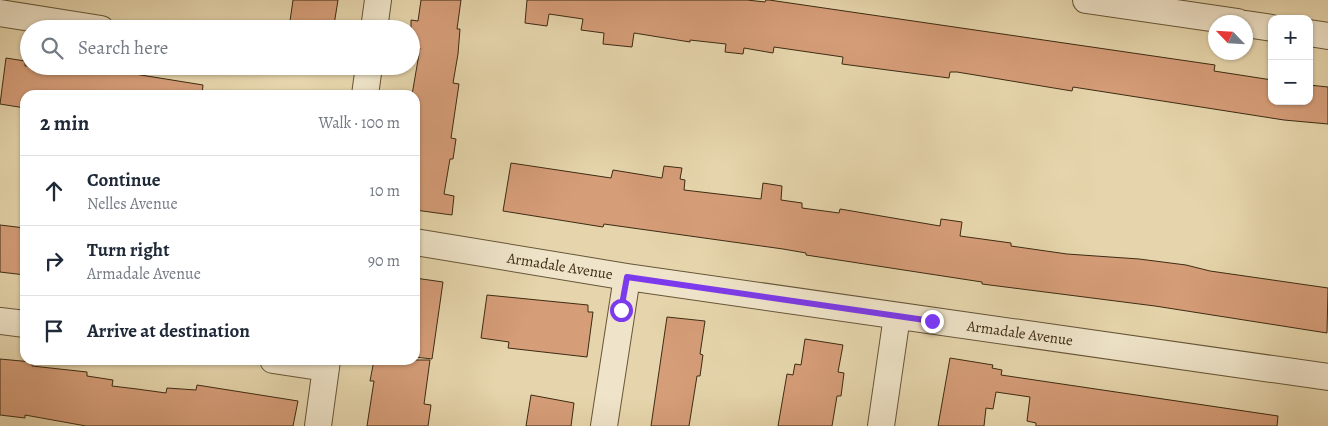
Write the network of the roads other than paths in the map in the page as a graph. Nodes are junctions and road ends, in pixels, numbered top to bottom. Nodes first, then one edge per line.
1 (378, 0) edge
2 (1086, 0) edge
3 (0, 14) edge
4 (1208, 18) edge
5 (40, 20) edge
6 (375, 20) edge
7 (1253, 25) edge
8 (1268, 27) edge
9 (1313, 34) edge
10 (1328, 36) edge
11 (363, 75) edge
12 (364, 90) edge
13 (420, 243) edge
14 (627, 277) junction
15 (897, 316) junction
16 (0, 321) edge
17 (20, 323) edge
18 (326, 365) edge
19 (1328, 377) edge
20 (318, 426) edge
21 (604, 426) edge
22 (882, 426) edge

1 - 6 street
2 - 4 street
3 - 5 street
7 - 8 street
9 - 10 street
11 - 12 street
13 - 14 street, Armadale Avenue
14 - 15 street, Armadale Avenue
14 - 21 street
15 - 19 street, Armadale Avenue
15 - 22 street
16 - 17 street
18 - 20 street

